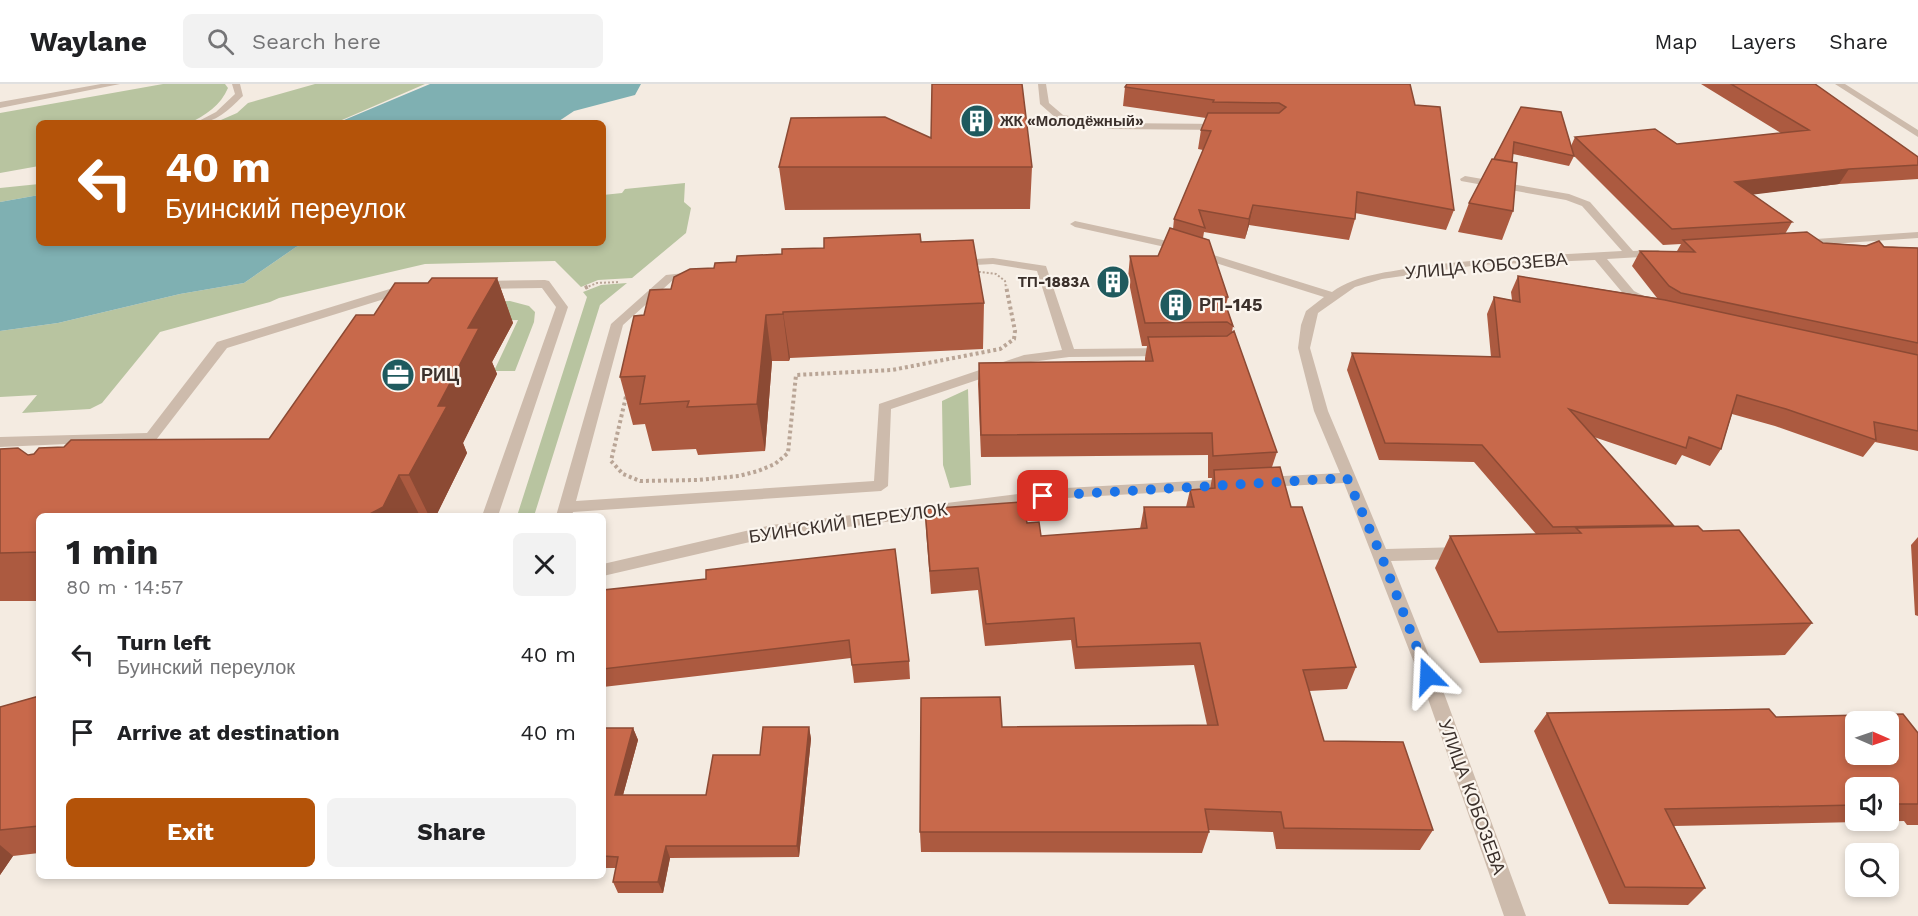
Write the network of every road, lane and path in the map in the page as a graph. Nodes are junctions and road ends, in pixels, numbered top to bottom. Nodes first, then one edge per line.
1 (116, 84) edge
2 (236, 84) edge
3 (1042, 84) edge
4 (1839, 84) edge
5 (0, 105) edge
6 (206, 120) edge
7 (1228, 127) edge
8 (1918, 134) edge
9 (1465, 179) dead end
10 (1076, 224) dead end
11 (1918, 235) edge
12 (1786, 244) edge
13 (1667, 252) edge
14 (1631, 255) junction
15 (1599, 256) junction
16 (945, 264) edge
17 (706, 275) edge
18 (666, 280) junction
19 (468, 285) edge
20 (424, 286) edge
21 (1332, 296) junction
22 (557, 300) junction
23 (1658, 309) edge
24 (644, 319) joint
25 (1186, 352) edge
26 (1069, 353) junction
27 (111, 438) junction
28 (0, 442) edge
29 (98, 454) edge
30 (1347, 478) junction
31 (566, 511) edge
32 (491, 513) edge
33 (1477, 553) edge
34 (1381, 555) junction
35 (606, 569) edge
36 (1515, 916) edge

1 - 5 street
2 - 6 street
3 - 7 street
4 - 8 street
9 - 14 street
10 - 21 street
11 - 12 street
13 - 14 street, УЛИЦА КОБОЗЕВА
14 - 15 street, УЛИЦА КОБОЗЕВА
15 - 21 street, УЛИЦА КОБОЗЕВА
15 - 23 street
16 - 26 street
17 - 18 street
18 - 22 path
18 - 31 street
19 - 22 street
20 - 27 street
21 - 30 street, УЛИЦА КОБОЗЕВА
22 - 32 street
24 - 24 path
25 - 26 street
26 - 31 street
27 - 28 street
27 - 29 street
30 - 34 street, УЛИЦА КОБОЗЕВА
30 - 35 street, БУИНСКИЙ ПЕРЕУЛОК
33 - 34 street
34 - 36 street, УЛИЦА КОБОЗЕВА

